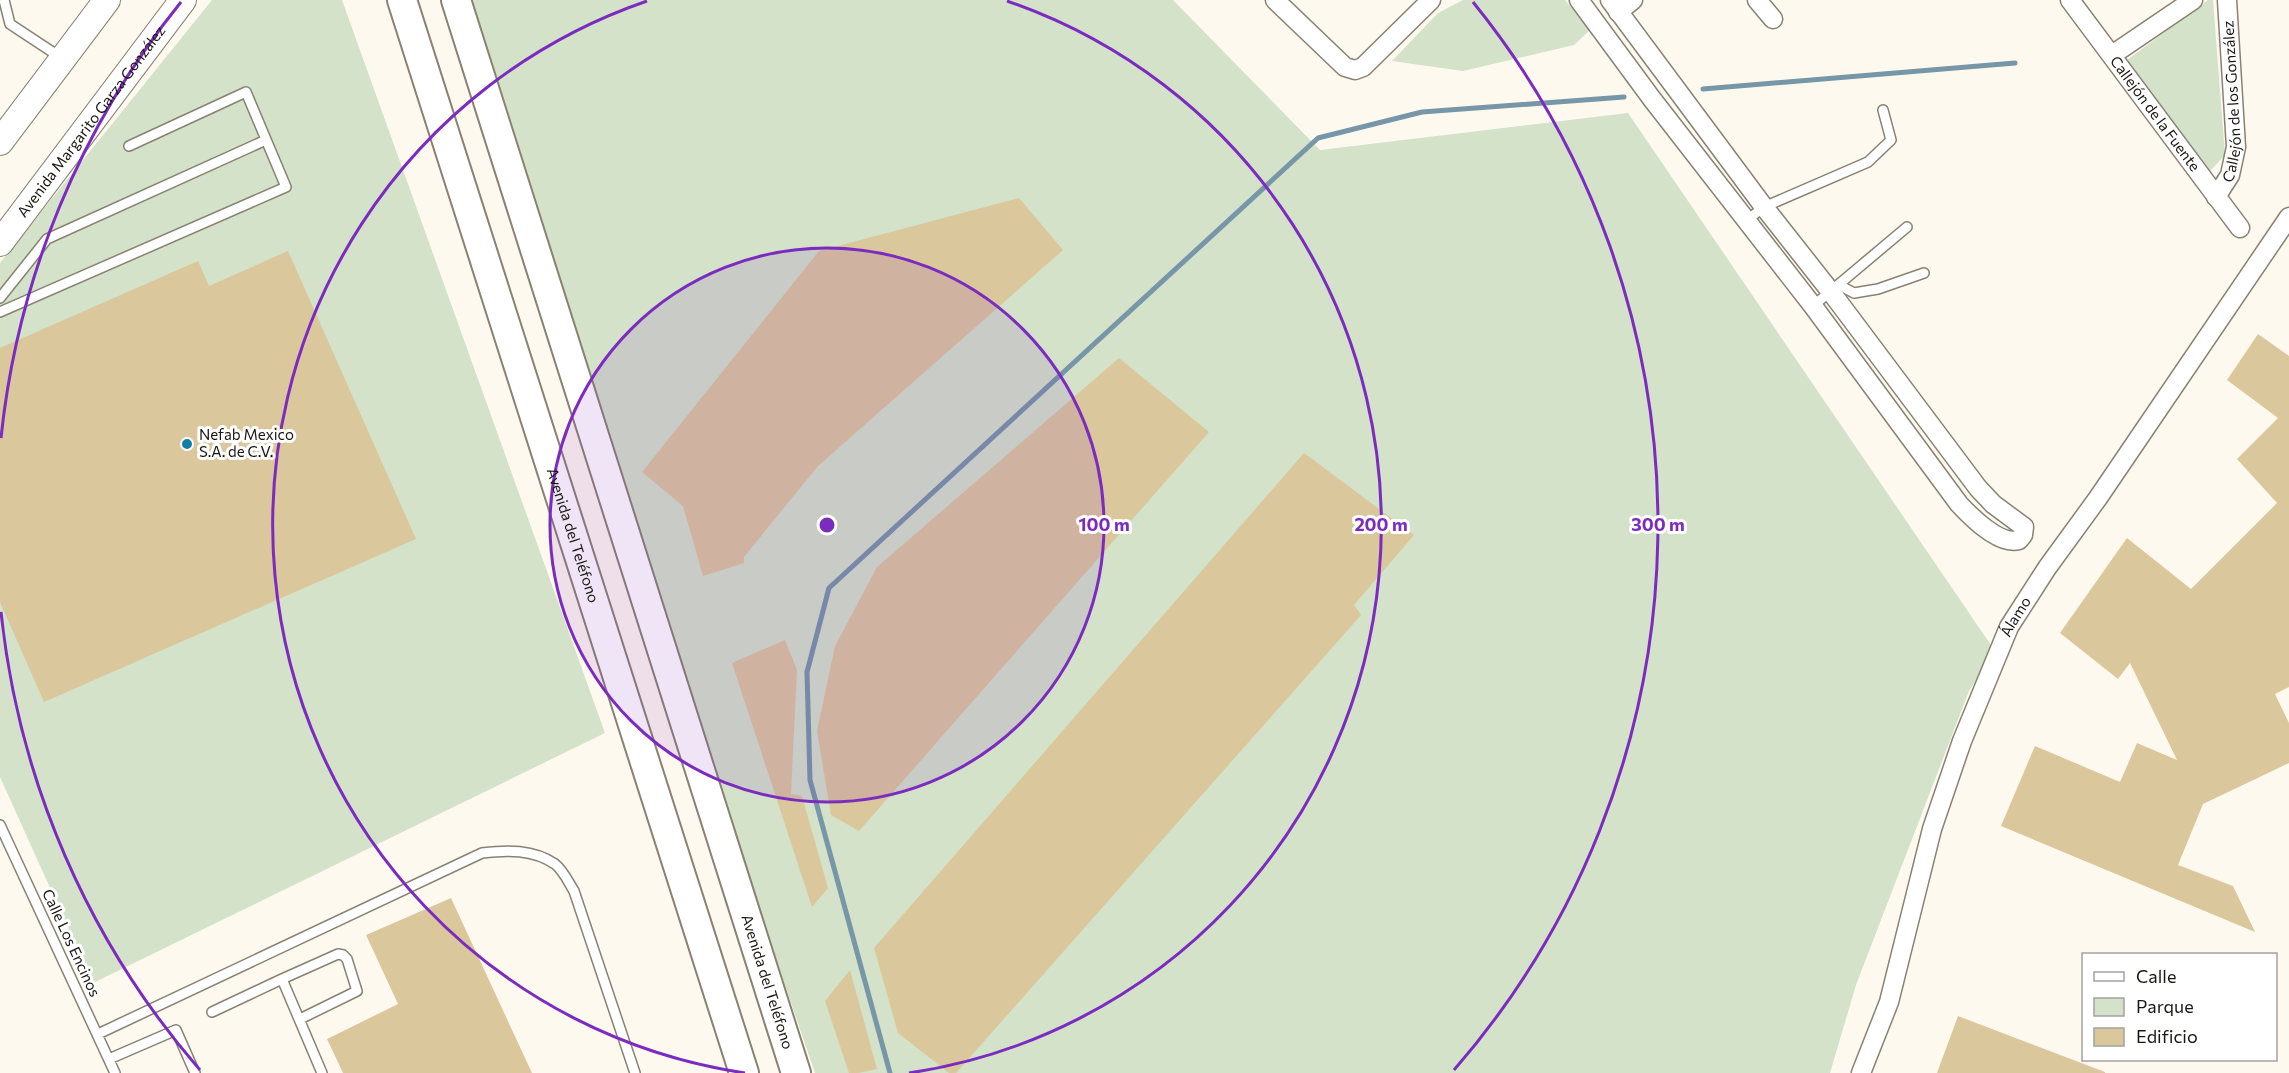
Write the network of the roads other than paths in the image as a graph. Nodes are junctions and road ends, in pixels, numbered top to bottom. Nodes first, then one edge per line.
1 (4, 0) edge
2 (107, 0) edge
3 (183, 0) edge
4 (402, 0) edge
5 (456, 0) edge
6 (1275, 0) edge
7 (1431, 0) edge
8 (1579, 0) edge
9 (1634, 0) edge
10 (1757, 0) edge
11 (2070, 0) edge
12 (2193, 0) edge
13 (2227, 0) edge
14 (1614, 6) edge
15 (1773, 19) dead end
16 (1641, 43) junction
17 (2112, 55) junction
18 (1621, 57) junction
19 (63, 58) junction
20 (1883, 110) dead end
21 (266, 140) junction
22 (0, 142) edge
23 (129, 146) dead end
24 (2216, 196) junction
25 (1764, 207) junction
26 (2289, 217) edge
27 (1747, 220) junction
28 (1907, 227) dead end
29 (2240, 228) dead end
30 (0, 243) edge
31 (1924, 273) dead end
32 (1835, 289) junction
33 (0, 298) edge
34 (1813, 306) junction
35 (0, 312) edge
36 (0, 825) edge
37 (282, 979) junction
38 (212, 1012) dead end
39 (300, 1019) junction
40 (98, 1034) junction
41 (109, 1059) junction
42 (115, 1073) edge
43 (195, 1073) edge
44 (322, 1073) edge
45 (634, 1073) edge
46 (744, 1073) edge
47 (796, 1073) edge
48 (1861, 1073) edge

1 - 19 lane
2 - 19 main road
3 - 30 main road, Avenida Margarito Garza González
4 - 46 main road, Avenida del Teléfono
5 - 47 main road, Avenida del Teléfono
6 - 7 street
8 - 18 street
9 - 14 street
10 - 15 street
11 - 17 street, Callejón de la Fuente
12 - 17 street
13 - 24 street, Callejón de los González
14 - 16 street
16 - 18 street
16 - 25 street
17 - 24 street, Callejón de la Fuente
18 - 27 street
19 - 22 main road
20 - 25 lane
21 - 23 lane
21 - 33 lane
21 - 35 lane
24 - 29 street, Callejón de la Fuente
25 - 27 lane
25 - 32 street
26 - 48 street, Álamo
27 - 34 street
28 - 32 lane
31 - 32 lane
32 - 34 lane
32 - 34 street
36 - 40 lane, Calle Los Encinos
37 - 38 lane
37 - 39 lane
37 - 39 lane
39 - 44 lane
40 - 41 lane, Calle Los Encinos
40 - 45 lane
41 - 42 lane, Calle Los Encinos
41 - 43 lane

